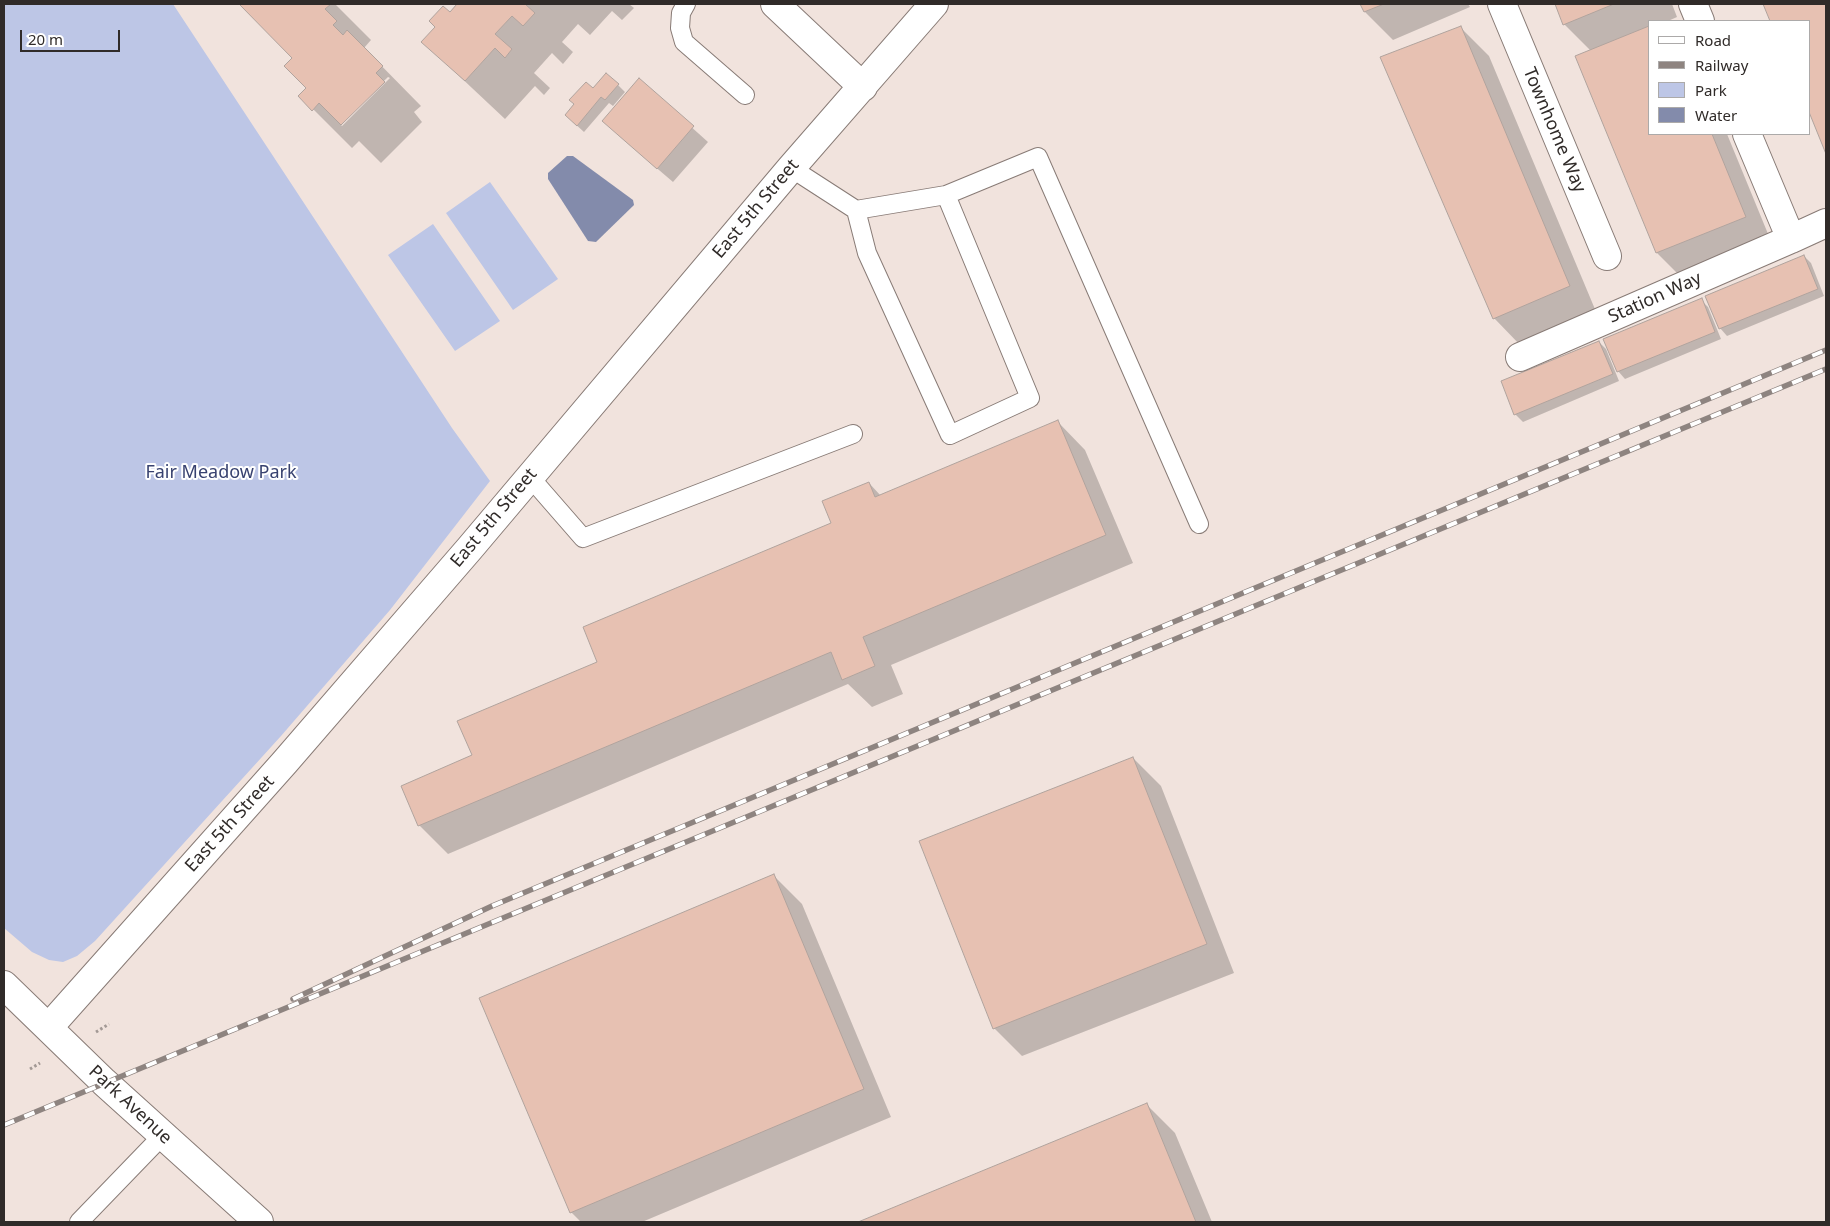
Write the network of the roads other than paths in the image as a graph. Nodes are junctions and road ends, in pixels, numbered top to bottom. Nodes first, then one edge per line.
1 (686, 4) edge
2 (775, 4) edge
3 (934, 4) edge
4 (1502, 4) edge
5 (1693, 4) edge
6 (1700, 20) edge
7 (863, 87) junction
8 (745, 95) dead end
9 (1747, 135) edge
10 (791, 168) junction
11 (946, 195) junction
12 (856, 210) junction
13 (1826, 223) edge
14 (1791, 239) junction
15 (1607, 256) dead end
16 (1520, 357) dead end
17 (853, 434) dead end
18 (529, 476) junction
19 (1199, 524) dead end
20 (4, 985) edge
21 (49, 1027) junction
22 (163, 1135) junction
23 (79, 1222) edge
24 (259, 1222) edge

1 - 8 lane
2 - 7 street
3 - 7 street, East 5th Street
4 - 15 street, Townhome Way
5 - 6 street
7 - 10 street, East 5th Street
9 - 14 street
10 - 12 lane
10 - 18 street, East 5th Street
11 - 12 lane
11 - 12 lane
11 - 19 lane
13 - 14 street, Station Way
14 - 16 street, Station Way
17 - 18 lane
18 - 21 street, East 5th Street
20 - 21 street, Park Avenue
21 - 22 street, Park Avenue
22 - 23 lane
22 - 24 street, Park Avenue

